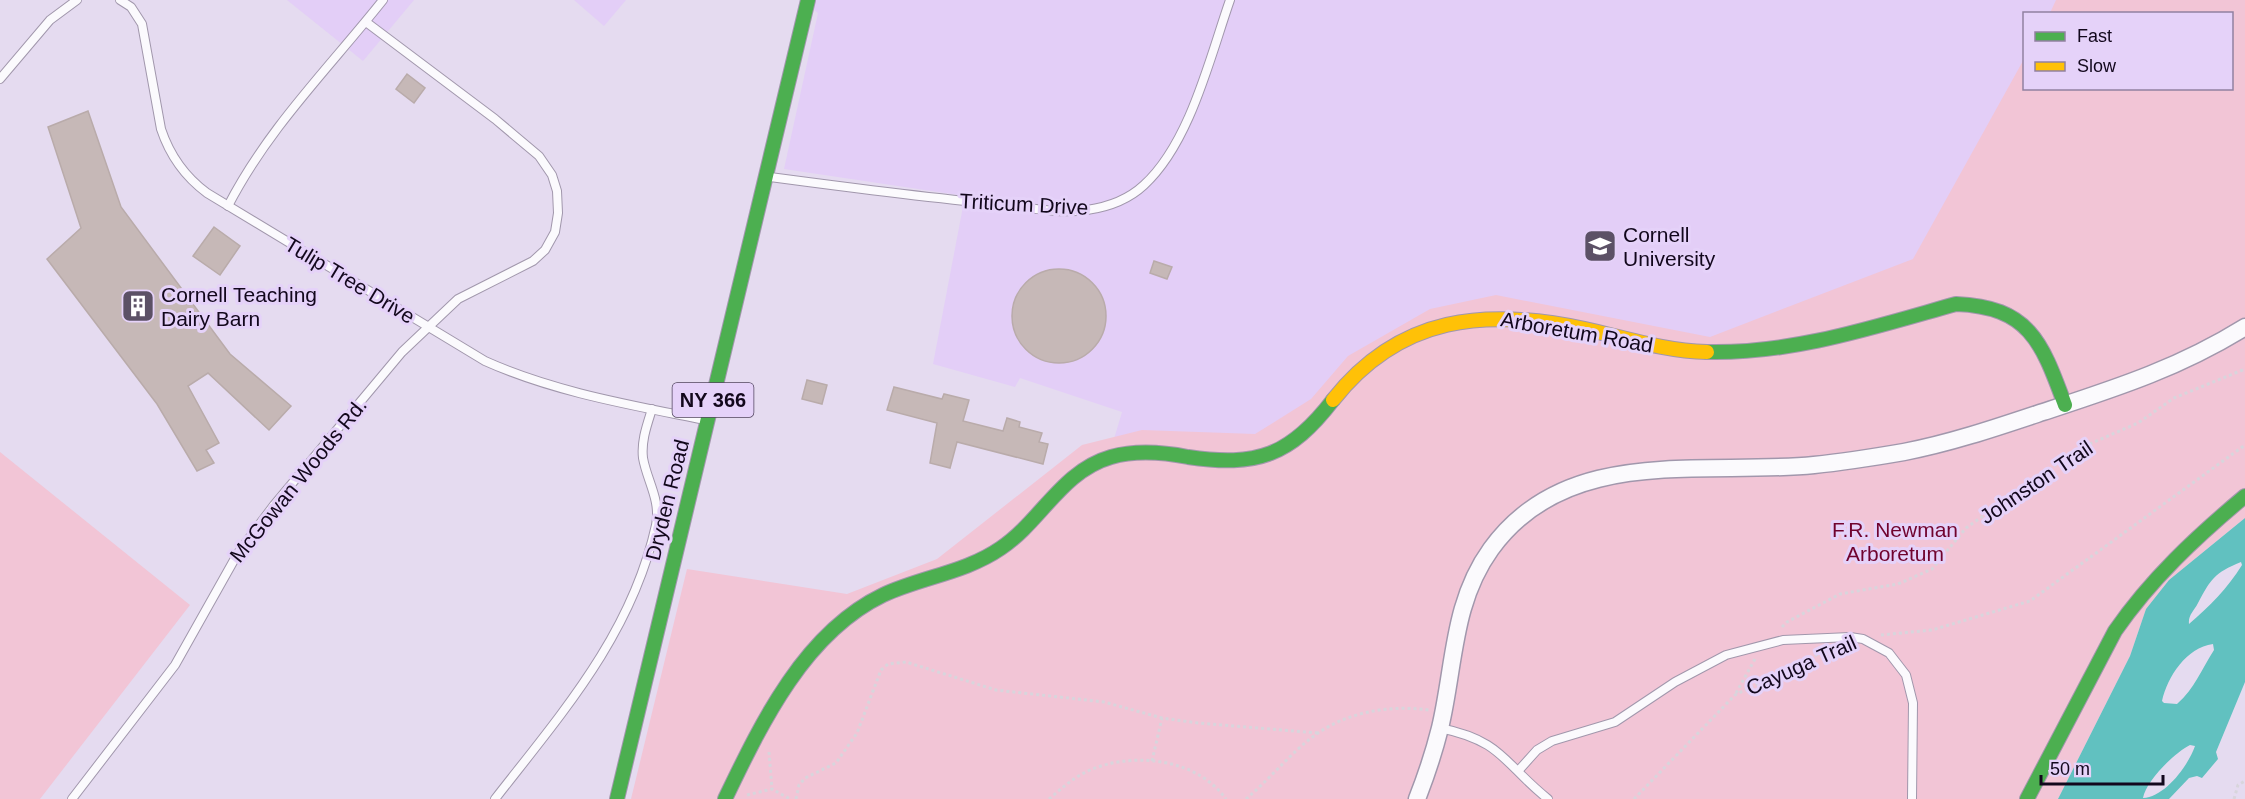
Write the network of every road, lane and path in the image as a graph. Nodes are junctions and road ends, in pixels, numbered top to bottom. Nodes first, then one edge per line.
1 (77, 0) edge
2 (120, 0) edge
3 (383, 0) edge
4 (808, 0) edge
5 (1230, 0) edge
6 (366, 22) junction
7 (0, 79) edge
8 (766, 176) junction
9 (228, 206) junction
10 (428, 327) junction
11 (2245, 327) edge
12 (2245, 369) edge
13 (2065, 405) junction
14 (652, 409) junction
15 (708, 420) junction
16 (2245, 445) edge
17 (2245, 496) edge
18 (1852, 637) junction
19 (1768, 643) junction
20 (1735, 694) junction
21 (1162, 718) junction
22 (1441, 720) junction
23 (1318, 734) junction
24 (756, 735) junction
25 (1152, 761) junction
26 (1519, 770) junction
27 (2245, 781) edge
28 (772, 789) junction
29 (727, 795) edge
30 (72, 799) edge
31 (495, 799) edge
32 (617, 799) edge
33 (790, 799) edge
34 (796, 799) edge
35 (1049, 799) edge
36 (1226, 799) edge
37 (1246, 799) edge
38 (1417, 799) edge
39 (1548, 799) edge
40 (1634, 799) edge
41 (1912, 799) edge
42 (2027, 799) edge
43 (2234, 799) edge

1 - 7 lane
2 - 9 lane, Tulip Tree Drive
3 - 6 lane
4 - 8 street, Dryden Road / NY 366
5 - 8 lane, Triticum Drive
6 - 9 lane
6 - 10 lane, McGowan Woods Rd.
8 - 15 street, Dryden Road / NY 366
9 - 10 lane, Tulip Tree Drive
10 - 14 lane, Tulip Tree Drive
10 - 30 lane, McGowan Woods Rd.
11 - 13 street
12 - 19 path, Johnston Trail
13 - 22 street
13 - 24 street, Arboretum Road
14 - 15 lane, Tulip Tree Drive
14 - 31 lane
15 - 32 street, Dryden Road / NY 366
16 - 18 path, Cayuga Trail
17 - 42 street
18 - 19 lane
18 - 20 path, Cayuga Trail
18 - 41 lane
19 - 20 path, Johnston Trail
19 - 26 lane
20 - 40 path, Cayuga Trail
21 - 23 path
21 - 25 path
21 - 34 path
22 - 23 path
22 - 26 lane
22 - 38 street
23 - 37 path
24 - 28 path
24 - 29 street, Arboretum Road
25 - 35 path
25 - 36 path
26 - 39 lane
27 - 43 path
28 - 29 path
28 - 33 path

